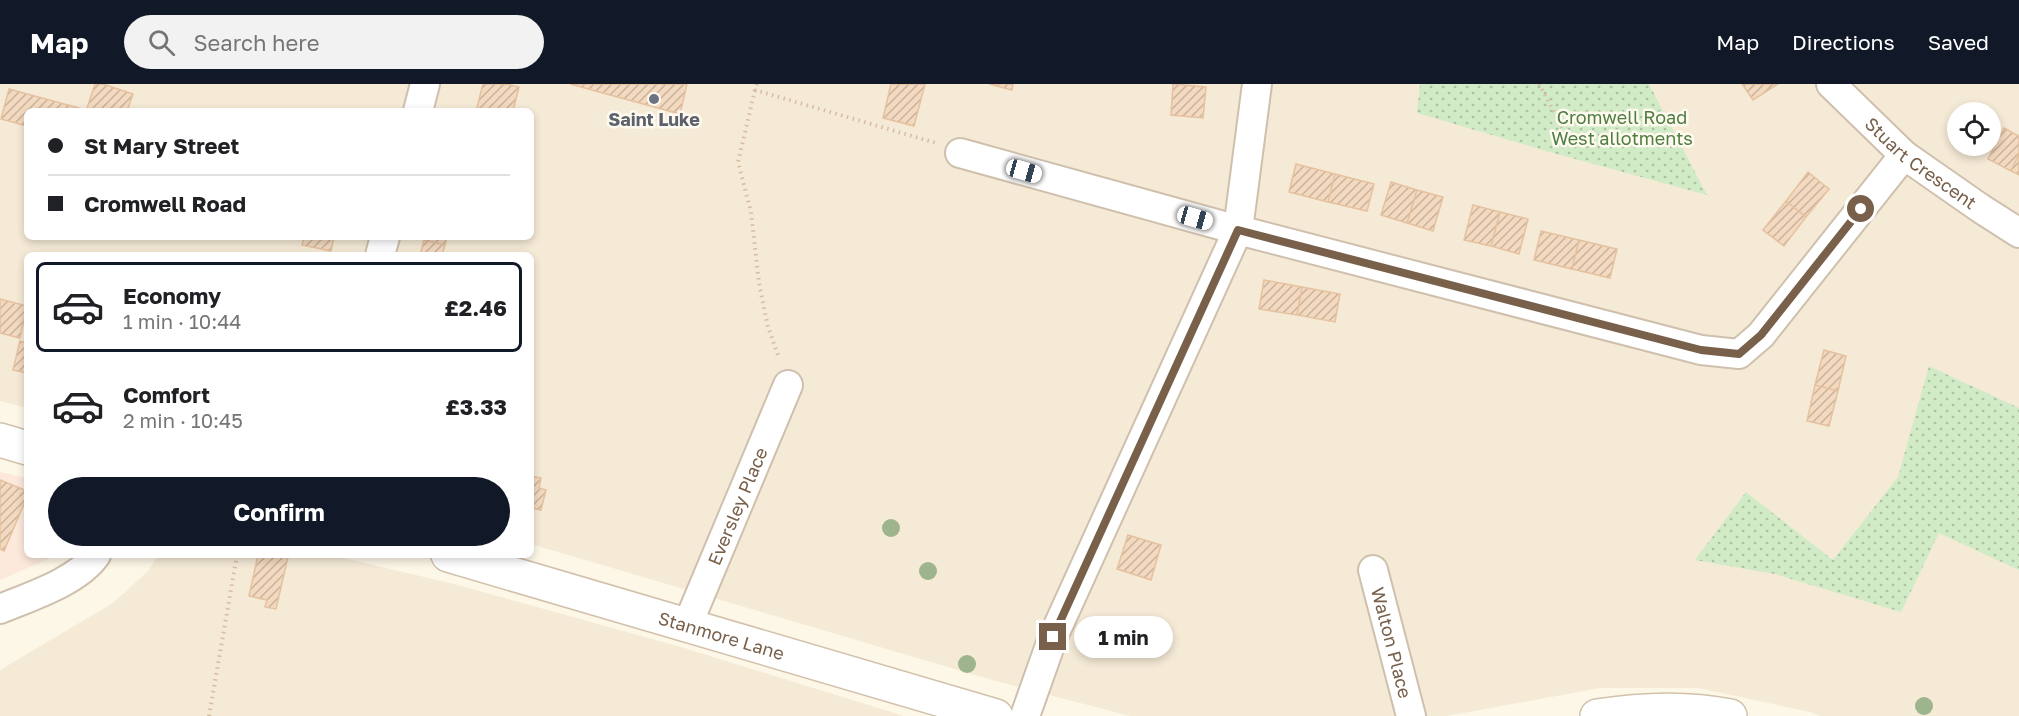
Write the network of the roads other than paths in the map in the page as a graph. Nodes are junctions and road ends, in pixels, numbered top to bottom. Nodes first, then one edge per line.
1 (425, 84) edge
2 (1257, 84) edge
3 (1831, 84) edge
4 (419, 108) edge
5 (960, 153) road end
6 (1904, 155) junction
7 (1238, 230) junction
8 (2019, 232) edge
9 (788, 385) road end
10 (0, 440) edge
11 (24, 447) edge
12 (94, 558) edge
13 (458, 558) edge
14 (1373, 570) dead end
15 (0, 609) edge
16 (687, 626) junction
17 (996, 716) edge
18 (1025, 716) edge
19 (1411, 716) edge
20 (1597, 716) edge
21 (1730, 716) edge

1 - 4 street
2 - 7 street
3 - 6 street, Stuart Crescent
5 - 7 street
6 - 7 street
6 - 8 street, Stuart Crescent
7 - 18 street
9 - 16 street, Eversley Place
10 - 11 street
12 - 15 street
13 - 16 street, Stanmore Lane
14 - 19 street, Walton Place
16 - 17 street, Stanmore Lane
20 - 21 street

